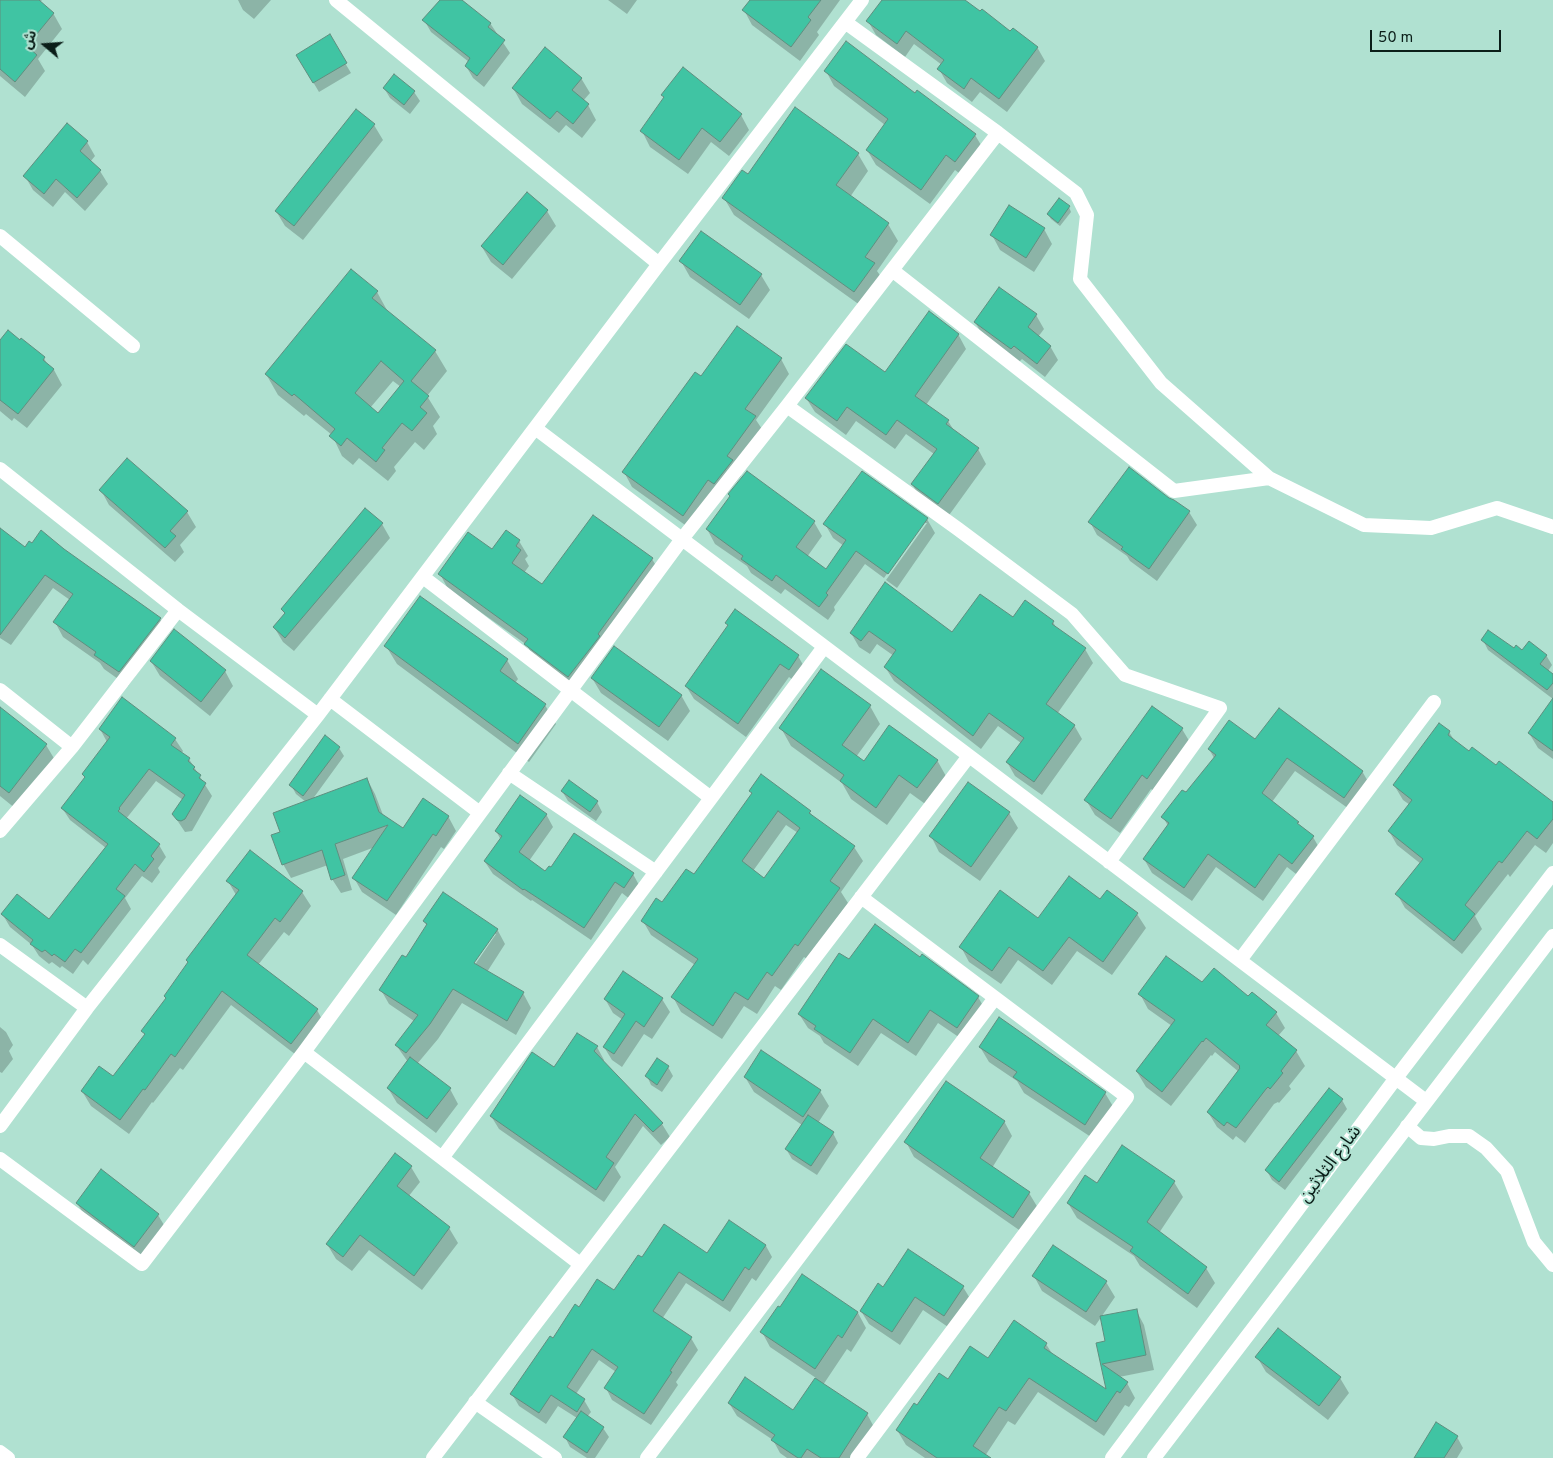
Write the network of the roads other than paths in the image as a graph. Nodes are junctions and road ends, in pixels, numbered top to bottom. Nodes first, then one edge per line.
1 (336, 0) edge
2 (862, 0) edge
3 (845, 22) junction
4 (998, 133) junction
5 (0, 236) edge
6 (659, 264) junction
7 (892, 270) junction
8 (133, 346) dead end
9 (788, 406) junction
10 (535, 428) junction
11 (0, 469) edge
12 (1269, 478) junction
13 (1553, 527) edge
14 (682, 539) junction
15 (423, 577) junction
16 (178, 610) junction
17 (824, 647) junction
18 (0, 690) edge
19 (570, 691) junction
20 (330, 699) junction
21 (1434, 702) dead end
22 (318, 715) junction
23 (72, 747) junction
24 (969, 756) junction
25 (510, 773) junction
26 (711, 798) junction
27 (480, 813) junction
28 (0, 831) edge
29 (1109, 862) junction
30 (656, 872) junction
31 (1553, 873) edge
32 (861, 897) junction
33 (1553, 936) edge
34 (0, 945) edge
35 (1240, 960) junction
36 (995, 998) junction
37 (87, 1008) junction
38 (304, 1052) junction
39 (1396, 1078) junction
40 (1426, 1101) junction
41 (0, 1126) edge
42 (1407, 1126) junction
43 (442, 1158) junction
44 (0, 1159) edge
45 (580, 1264) junction
46 (1553, 1265) edge
47 (475, 1402) junction
48 (0, 1452) edge
49 (8, 1458) edge
50 (433, 1458) edge
51 (555, 1458) edge
52 (647, 1458) edge
53 (856, 1458) edge
54 (1112, 1458) edge
55 (1154, 1458) edge

1 - 6 street
2 - 3 street
3 - 4 street
3 - 6 street
4 - 7 street
4 - 12 street
5 - 8 street
6 - 10 street
7 - 9 street
7 - 12 street
9 - 14 street
9 - 29 street
10 - 14 street
10 - 15 street
11 - 16 street
12 - 13 street
14 - 17 street
14 - 19 street
15 - 19 street
15 - 20 street
16 - 22 street
16 - 23 street
17 - 24 street
17 - 26 street
18 - 23 street
19 - 25 street
19 - 26 street
20 - 22 street
20 - 27 street
21 - 35 street
22 - 37 street
23 - 28 street
24 - 29 street
24 - 32 street
25 - 27 street
25 - 30 street
26 - 30 street
27 - 38 street
29 - 35 street
30 - 43 street
31 - 39 street, شارع الثلاثين
32 - 36 street
32 - 45 street
33 - 40 street, شارع الثلاثين
34 - 37 street
35 - 39 street
36 - 52 street
36 - 53 street
37 - 41 street
38 - 43 street
38 - 44 street
39 - 40 street
39 - 54 street, شارع الثلاثين
40 - 42 street, شارع الثلاثين
42 - 46 street
42 - 55 street, شارع الثلاثين
43 - 45 street
45 - 47 street
47 - 50 street
47 - 51 street
48 - 49 street

